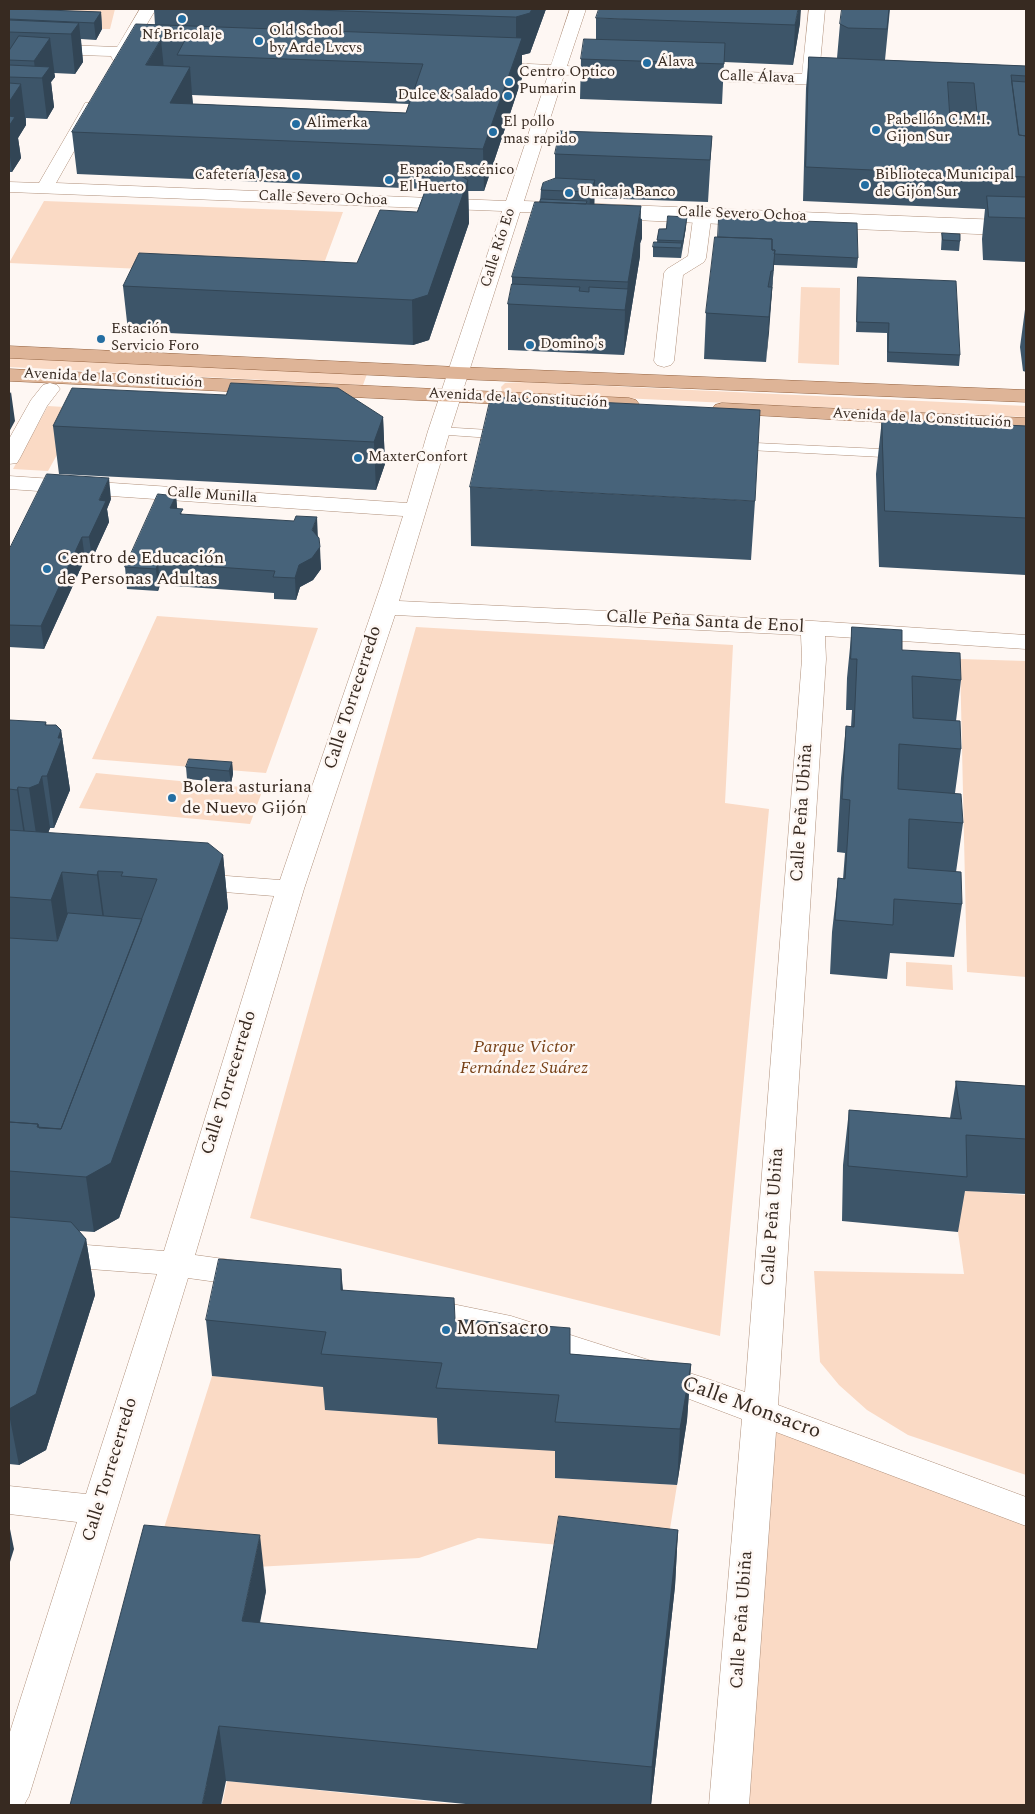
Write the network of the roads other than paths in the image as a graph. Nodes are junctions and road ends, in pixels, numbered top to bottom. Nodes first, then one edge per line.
1 (148, 9) edge
2 (578, 9) edge
3 (817, 9) edge
4 (9, 48) edge
5 (122, 52) junction
6 (171, 54) edge
7 (467, 66) edge
8 (589, 69) edge
9 (559, 70) junction
10 (675, 72) edge
11 (110, 73) edge
12 (811, 77) junction
13 (855, 79) edge
14 (100, 90) edge
15 (9, 187) edge
16 (45, 188) junction
17 (512, 206) junction
18 (703, 217) junction
19 (1026, 226) edge
20 (1026, 233) edge
21 (9, 352) edge
22 (664, 361) dead end
23 (458, 373) junction
24 (9, 375) edge
25 (50, 390) dead end
26 (452, 395) junction
27 (1026, 396) edge
28 (650, 405) edge
29 (699, 408) edge
30 (1026, 424) edge
31 (439, 432) junction
32 (524, 436) edge
33 (719, 445) edge
34 (912, 455) edge
35 (9, 458) edge
36 (9, 482) edge
37 (415, 510) junction
38 (384, 607) junction
39 (813, 628) junction
40 (1026, 642) edge
41 (164, 880) edge
42 (290, 889) junction
43 (9, 1251) edge
44 (176, 1264) junction
45 (285, 1281) edge
46 (392, 1304) edge
47 (759, 1411) junction
48 (9, 1500) edge
49 (99, 1510) junction
50 (1026, 1512) edge
51 (9, 1796) edge
52 (729, 1805) edge

1 - 5 street
2 - 9 street, Calle Río Eo
3 - 12 street
4 - 5 street
5 - 6 street
5 - 11 street
7 - 9 street
8 - 9 street
9 - 17 street, Calle Río Eo
10 - 12 street, Calle Álava
12 - 13 street, Calle Álava
14 - 16 street
15 - 16 street, Calle Severo Ochoa
16 - 17 street, Calle Severo Ochoa
17 - 18 street, Calle Severo Ochoa
17 - 23 street, Calle Río Eo
18 - 19 street, Calle Severo Ochoa
18 - 20 lane
18 - 22 street
21 - 23 main road, Avenida de la Constitución
23 - 26 street, Calle Torrecerredo
23 - 27 main road, Avenida de la Constitución
24 - 26 main road, Avenida de la Constitución
25 - 35 street
26 - 28 main road, Avenida de la Constitución
26 - 31 street, Calle Torrecerredo
29 - 30 main road, Avenida de la Constitución
31 - 32 lane
31 - 37 street, Calle Torrecerredo
33 - 34 lane
36 - 37 street, Calle Munilla
37 - 38 street, Calle Torrecerredo
38 - 39 street, Calle Peña Santa de Enol
38 - 42 street, Calle Torrecerredo
39 - 40 street, Calle Peña Santa de Enol
39 - 47 street, Calle Peña Ubiña
41 - 42 street
42 - 44 street, Calle Torrecerredo
43 - 44 street
44 - 45 street
44 - 49 street, Calle Torrecerredo
46 - 47 street, Calle Monsacro
47 - 50 street, Calle Monsacro
47 - 52 street, Calle Peña Ubiña
48 - 49 street
49 - 51 street, Calle Torrecerredo

